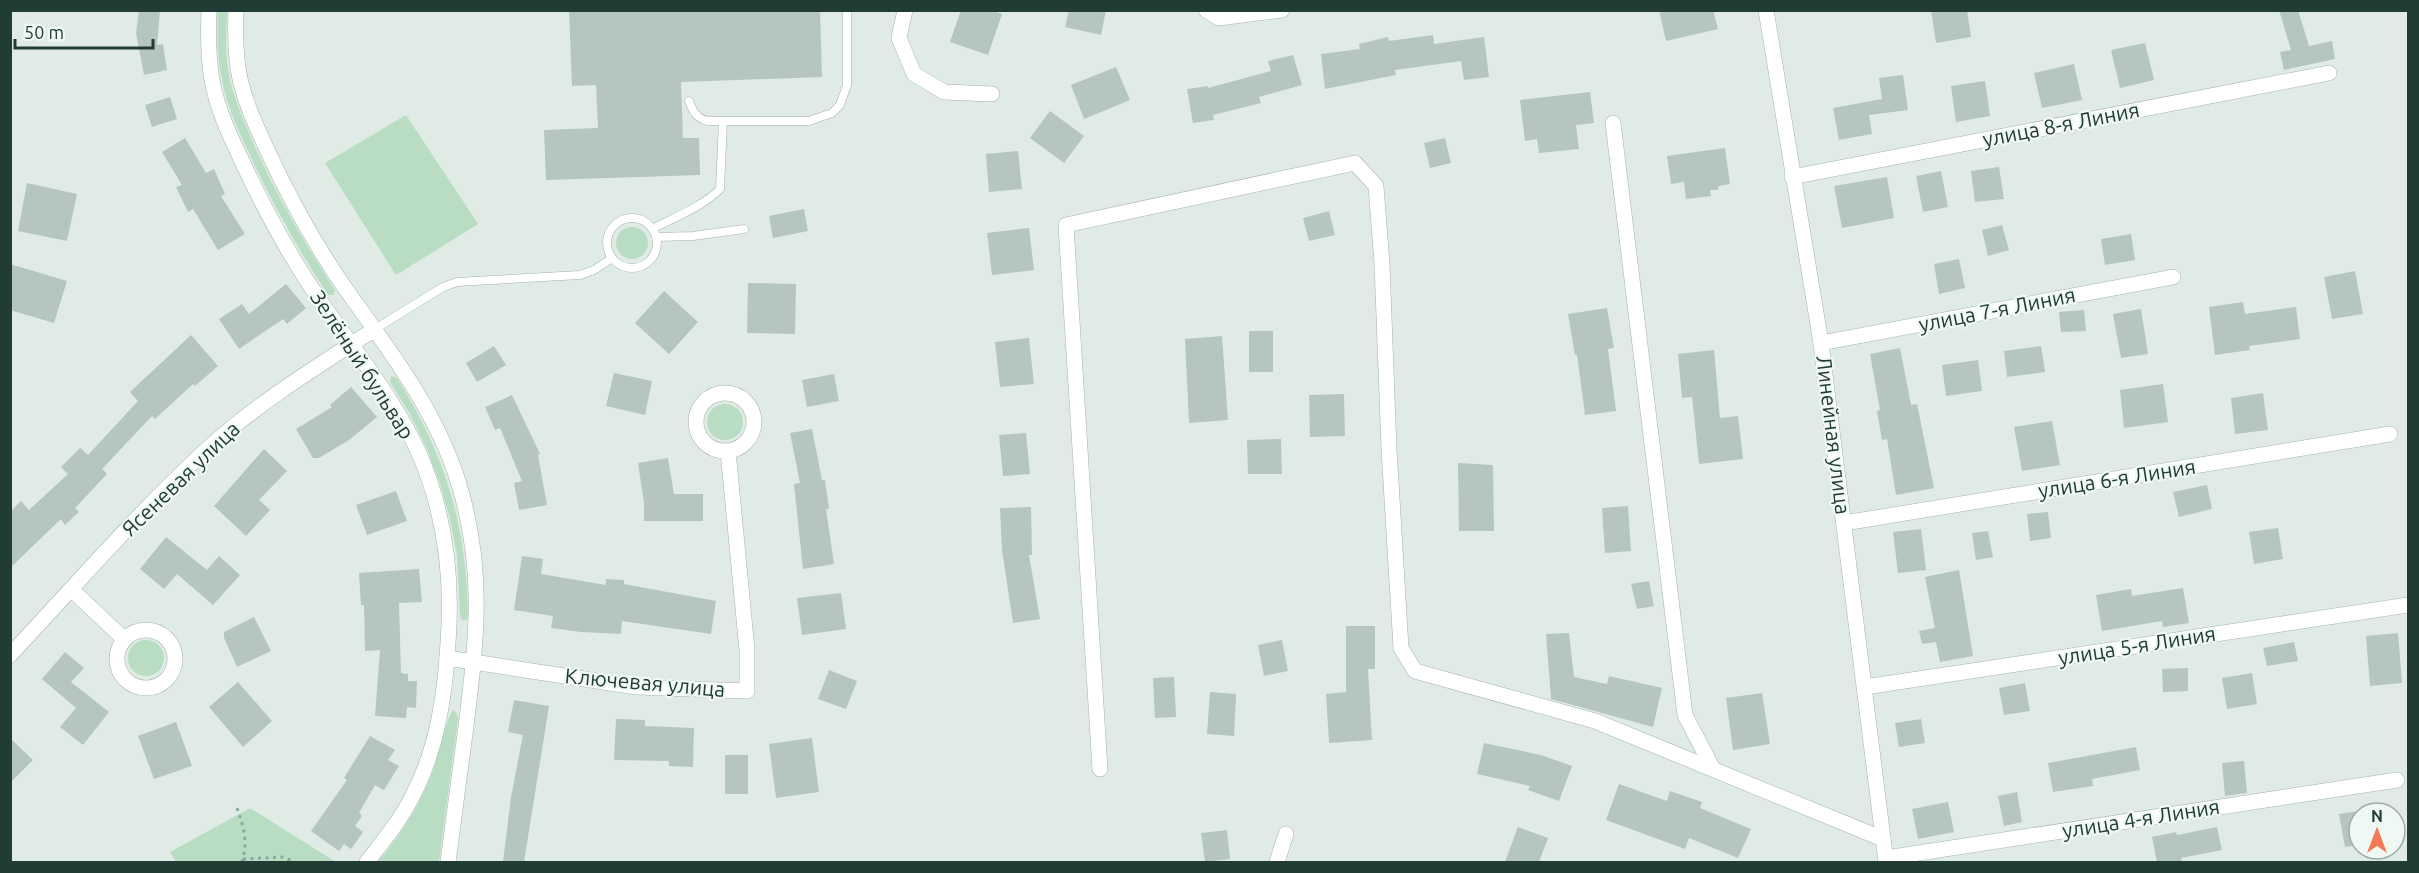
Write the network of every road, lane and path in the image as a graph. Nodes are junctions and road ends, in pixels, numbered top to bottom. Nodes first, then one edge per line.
1 (209, 10) edge
2 (236, 10) edge
3 (847, 10) edge
4 (905, 10) edge
5 (1206, 10) edge
6 (1282, 10) edge
7 (1766, 10) edge
8 (2329, 73) dead end
9 (992, 94) dead end
10 (689, 101) dead end
11 (723, 121) junction
12 (1613, 123) dead end
13 (1792, 177) junction
14 (652, 229) junction
15 (744, 229) dead end
16 (656, 237) junction
17 (612, 258) junction
18 (2173, 277) dead end
19 (375, 329) junction
20 (351, 344) junction
21 (1821, 344) junction
22 (2390, 434) dead end
23 (728, 451) dead end
24 (1844, 523) junction
25 (72, 590) junction
26 (2409, 605) edge
27 (124, 639) dead end
28 (10, 655) edge
29 (447, 658) junction
30 (474, 663) junction
31 (1865, 687) junction
32 (1712, 767) junction
33 (1100, 769) dead end
34 (2397, 780) dead end
35 (237, 808) dead end
36 (1286, 834) dead end
37 (1883, 839) junction
38 (1886, 860) edge
39 (243, 861) edge
40 (295, 862) edge
41 (367, 862) edge
42 (448, 862) edge
43 (1277, 862) edge

1 - 20 street, Зелёный бульвар
2 - 19 street, Зелёный бульвар
3 - 11 lane
4 - 9 street
5 - 6 street
7 - 13 street, Линейная улица
8 - 13 street, улица 8-я Линия
10 - 11 lane
11 - 14 lane
12 - 32 street
13 - 21 street, Линейная улица
14 - 16 lane
14 - 17 lane
15 - 16 lane
16 - 17 lane
17 - 19 lane
18 - 21 street, улица 7-я Линия
19 - 20 street, Ясеневая улица
19 - 30 street, Зелёный бульвар
20 - 25 street, Ясеневая улица
20 - 29 street, Зелёный бульвар
21 - 24 street, Линейная улица
22 - 24 street, улица 6-я Линия
23 - 30 street, Ключевая улица
24 - 31 street, Линейная улица
25 - 27 street
25 - 28 street, Ясеневая улица
26 - 31 street, улица 5-я Линия
29 - 30 street, Ключевая улица
29 - 41 street, Зелёный бульвар
30 - 42 street, Зелёный бульвар
31 - 37 street, Линейная улица
32 - 33 street
32 - 37 street
34 - 38 street, улица 4-я Линия
35 - 39 path
36 - 43 street
37 - 38 street, Линейная улица
39 - 40 path

